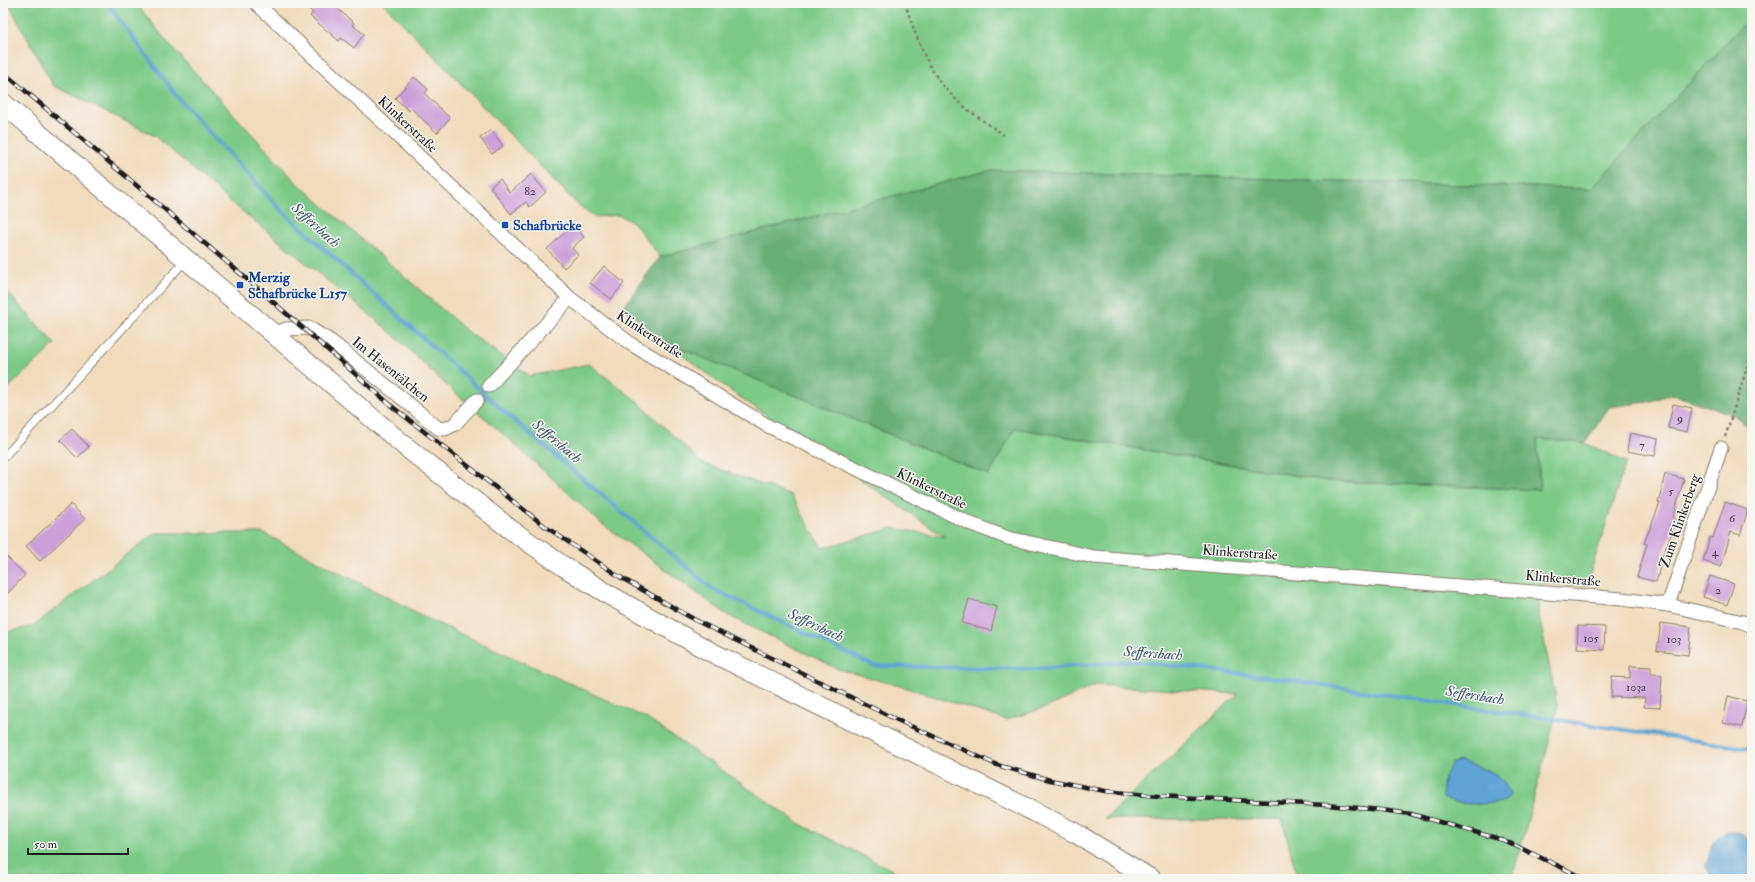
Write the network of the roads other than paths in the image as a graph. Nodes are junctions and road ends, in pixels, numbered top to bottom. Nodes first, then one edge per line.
1 (256, 3) edge
2 (3, 103) edge
3 (186, 260) junction
4 (570, 298) junction
5 (274, 334) junction
6 (489, 386) dead end
7 (477, 400) dead end
8 (1721, 448) road end
9 (3, 458) edge
10 (1668, 606) junction
11 (1752, 626) edge
12 (1151, 879) edge

1 - 4 street, Klinkerstraße
2 - 3 main road
3 - 5 main road
3 - 9 lane
4 - 6 street
4 - 10 street, Klinkerstraße
5 - 7 street, Im Hasentälchen
5 - 12 main road
8 - 10 street, Zum Klinkerberg
10 - 11 street, Klinkerstraße

